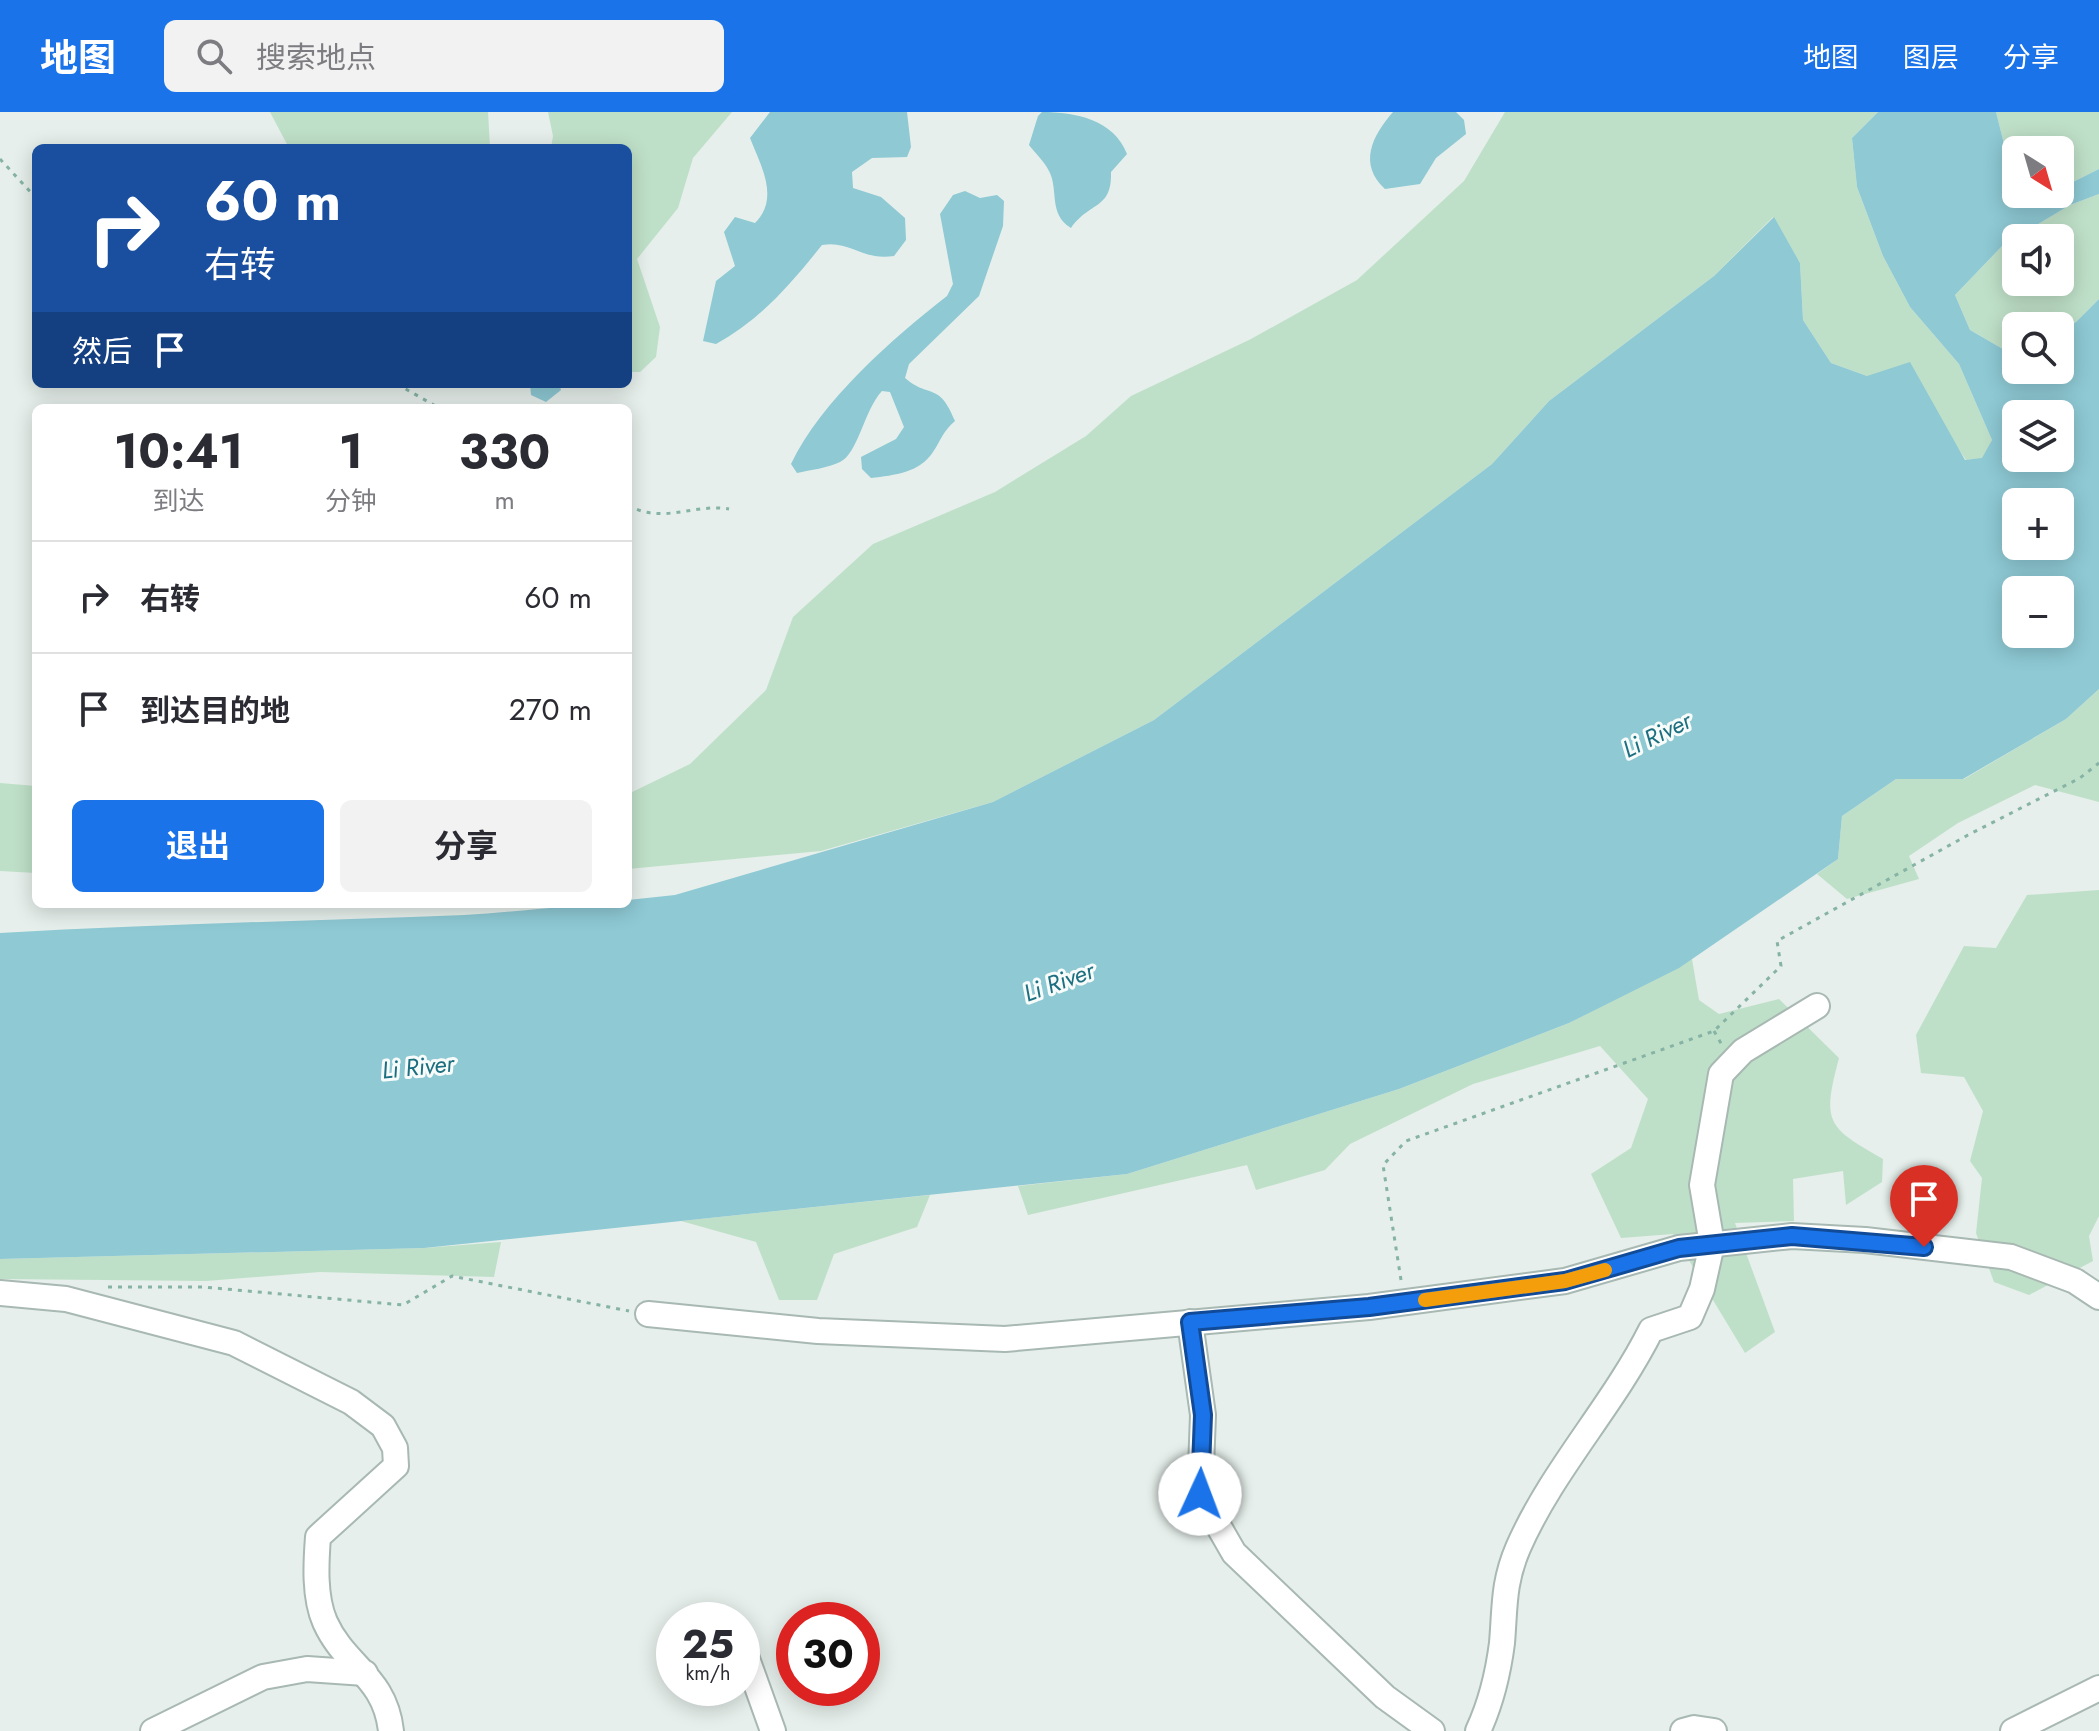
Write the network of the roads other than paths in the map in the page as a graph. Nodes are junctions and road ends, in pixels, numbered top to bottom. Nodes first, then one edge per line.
1 (1817, 1006) dead end
2 (1712, 1244) junction
3 (0, 1293) edge
4 (2099, 1297) edge
5 (648, 1314) road end
6 (1190, 1322) junction
7 (365, 1673) junction
8 (2099, 1688) edge
9 (760, 1695) edge
10 (153, 1731) edge
11 (391, 1731) edge
12 (773, 1731) edge
13 (1432, 1731) edge
14 (1478, 1731) edge
15 (2013, 1731) edge

1 - 2 street
2 - 4 street
2 - 6 street
2 - 14 street
3 - 7 street
5 - 6 street
6 - 13 street
7 - 10 street
7 - 11 street
8 - 15 street
9 - 12 street

